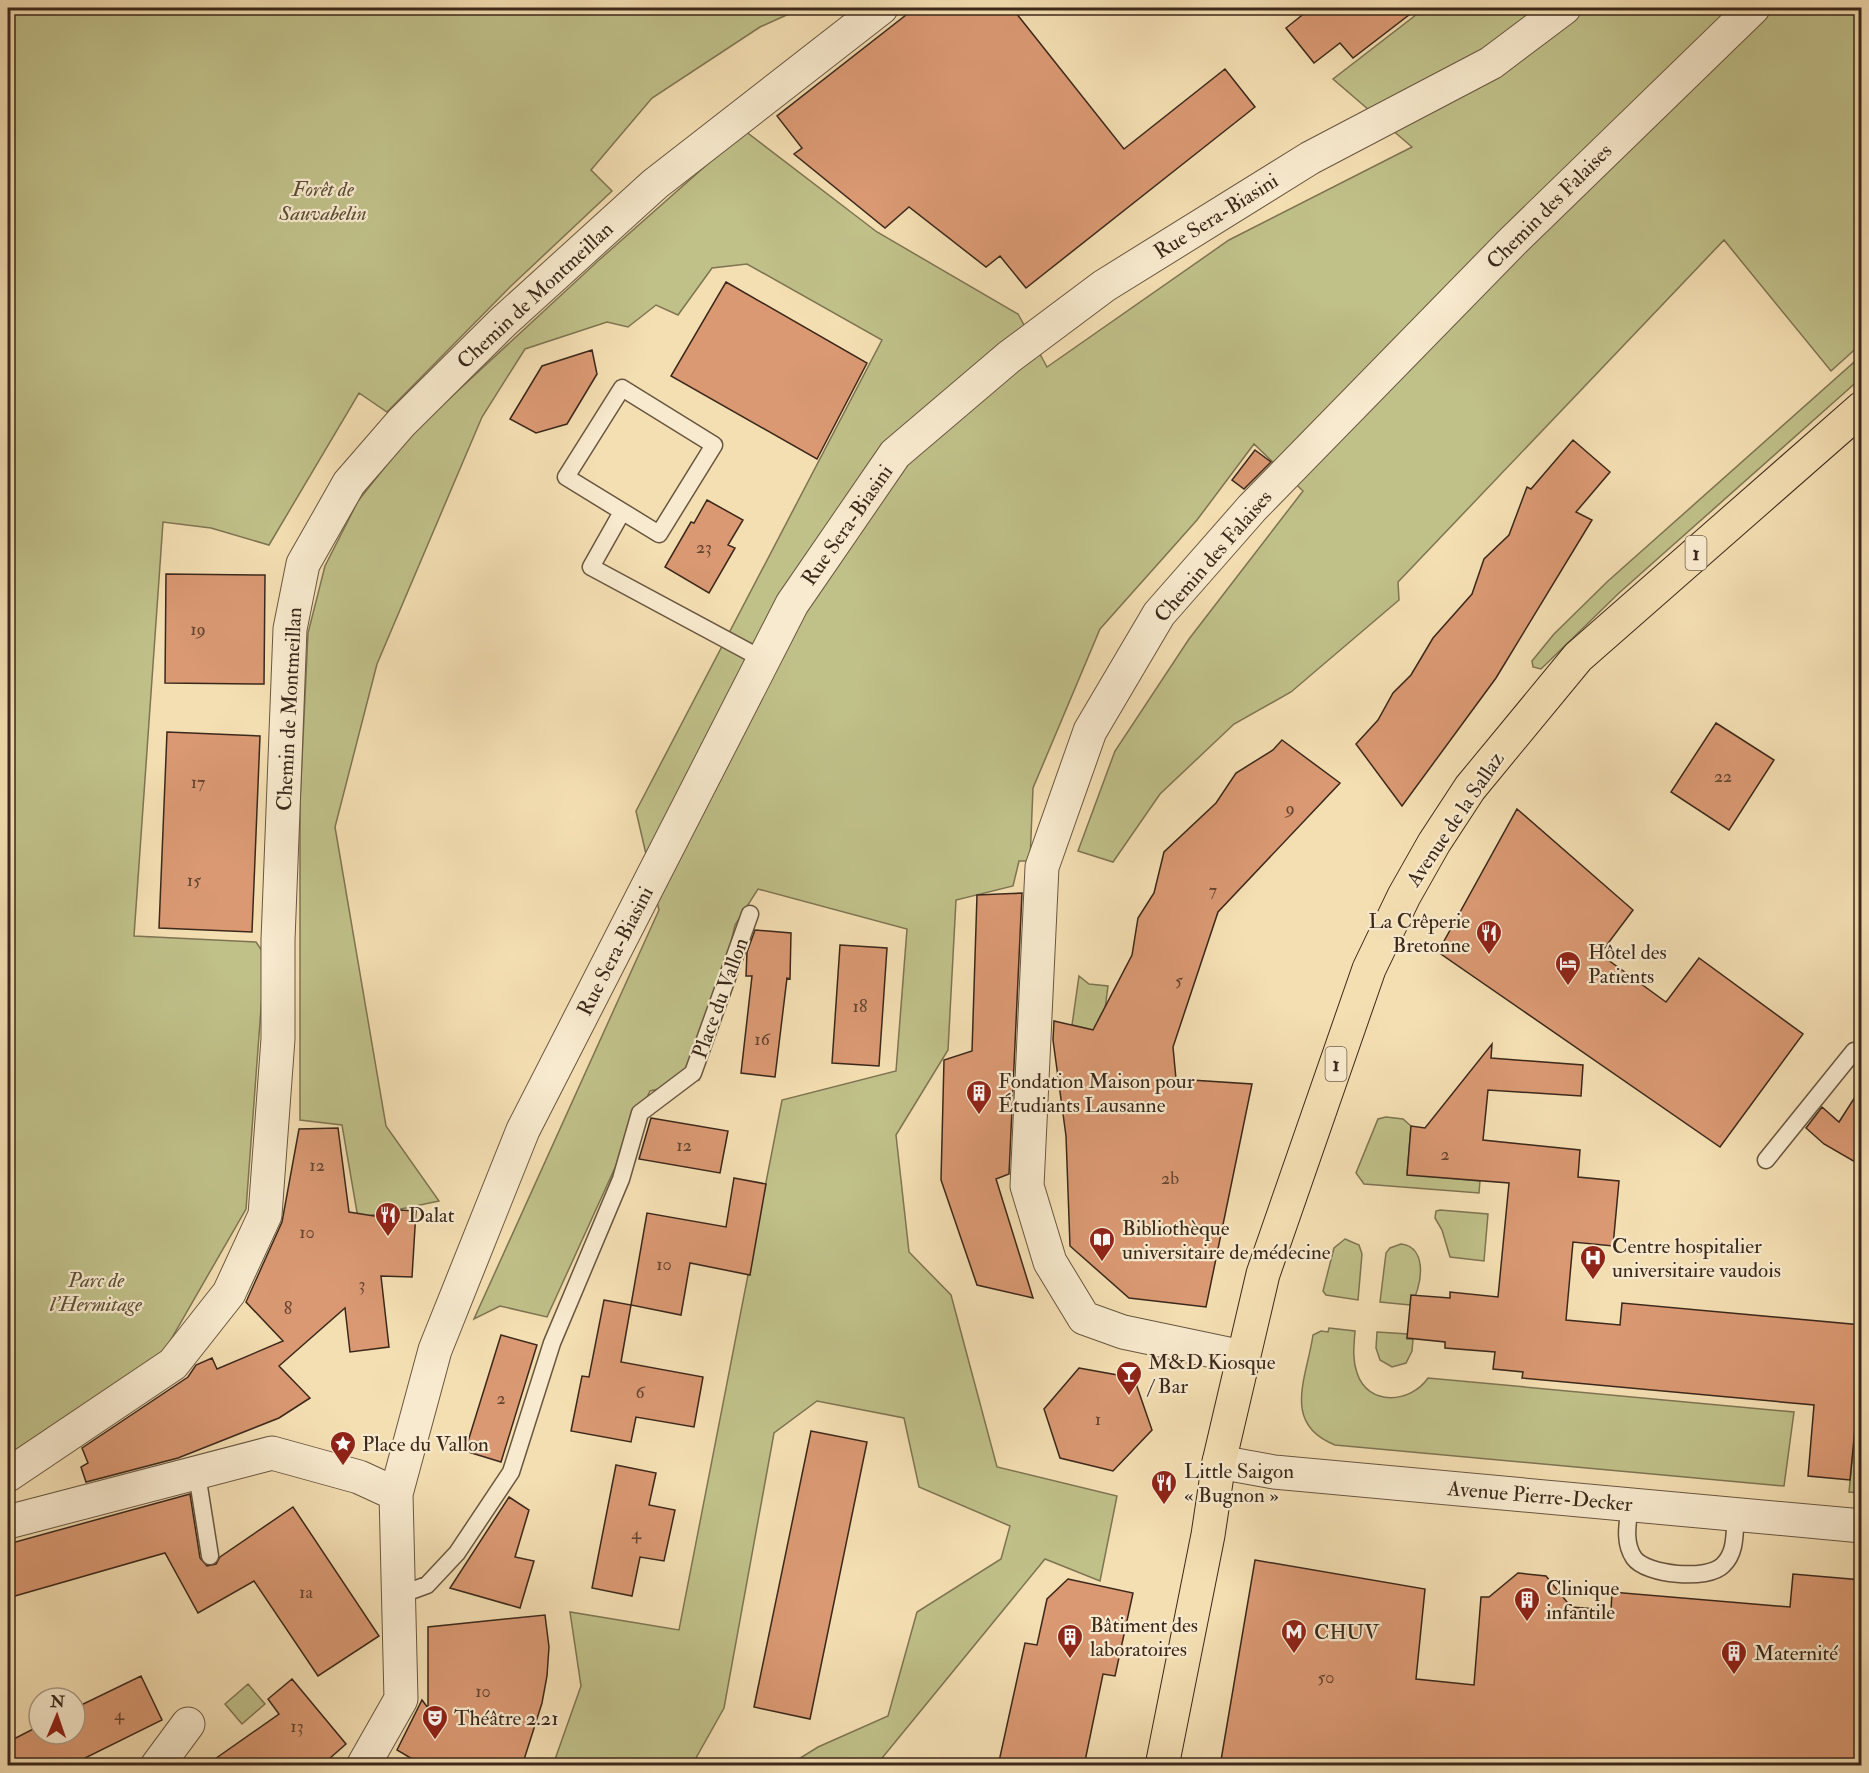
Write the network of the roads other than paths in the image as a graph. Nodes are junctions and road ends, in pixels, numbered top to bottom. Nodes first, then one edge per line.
1 (881, 8) edge
2 (1564, 8) edge
3 (1753, 8) edge
4 (1862, 408) edge
5 (622, 512) junction
6 (764, 660) junction
7 (750, 914) dead end
8 (1854, 1051) dead end
9 (1766, 1160) dead end
10 (1242, 1357) junction
11 (1219, 1462) junction
12 (8, 1475) edge
13 (191, 1475) junction
14 (396, 1494) junction
15 (1630, 1504) junction
16 (1736, 1513) junction
17 (8, 1522) edge
18 (1862, 1526) edge
19 (210, 1556) dead end
20 (397, 1596) junction
21 (188, 1724) dead end
22 (157, 1766) edge
23 (363, 1766) edge
24 (1162, 1766) edge

1 - 12 street, Chemin de Montmeillan
2 - 6 street, Rue Sera-Biasini
3 - 10 street, Chemin des Falaises
4 - 10 main road, Avenue de la Sallaz / 1
5 - 5 lane
5 - 6 lane
6 - 14 street, Rue Sera-Biasini
7 - 20 lane, Place du Vallon
8 - 9 lane
10 - 11 main road, Avenue de la Sallaz / 1
11 - 15 street, Avenue Pierre-Decker
11 - 24 main road, 1
13 - 14 street
13 - 17 street
13 - 19 lane
14 - 20 street
15 - 16 street, Avenue Pierre-Decker
15 - 16 lane
16 - 18 street, Avenue Pierre-Decker
20 - 23 street
21 - 22 street

